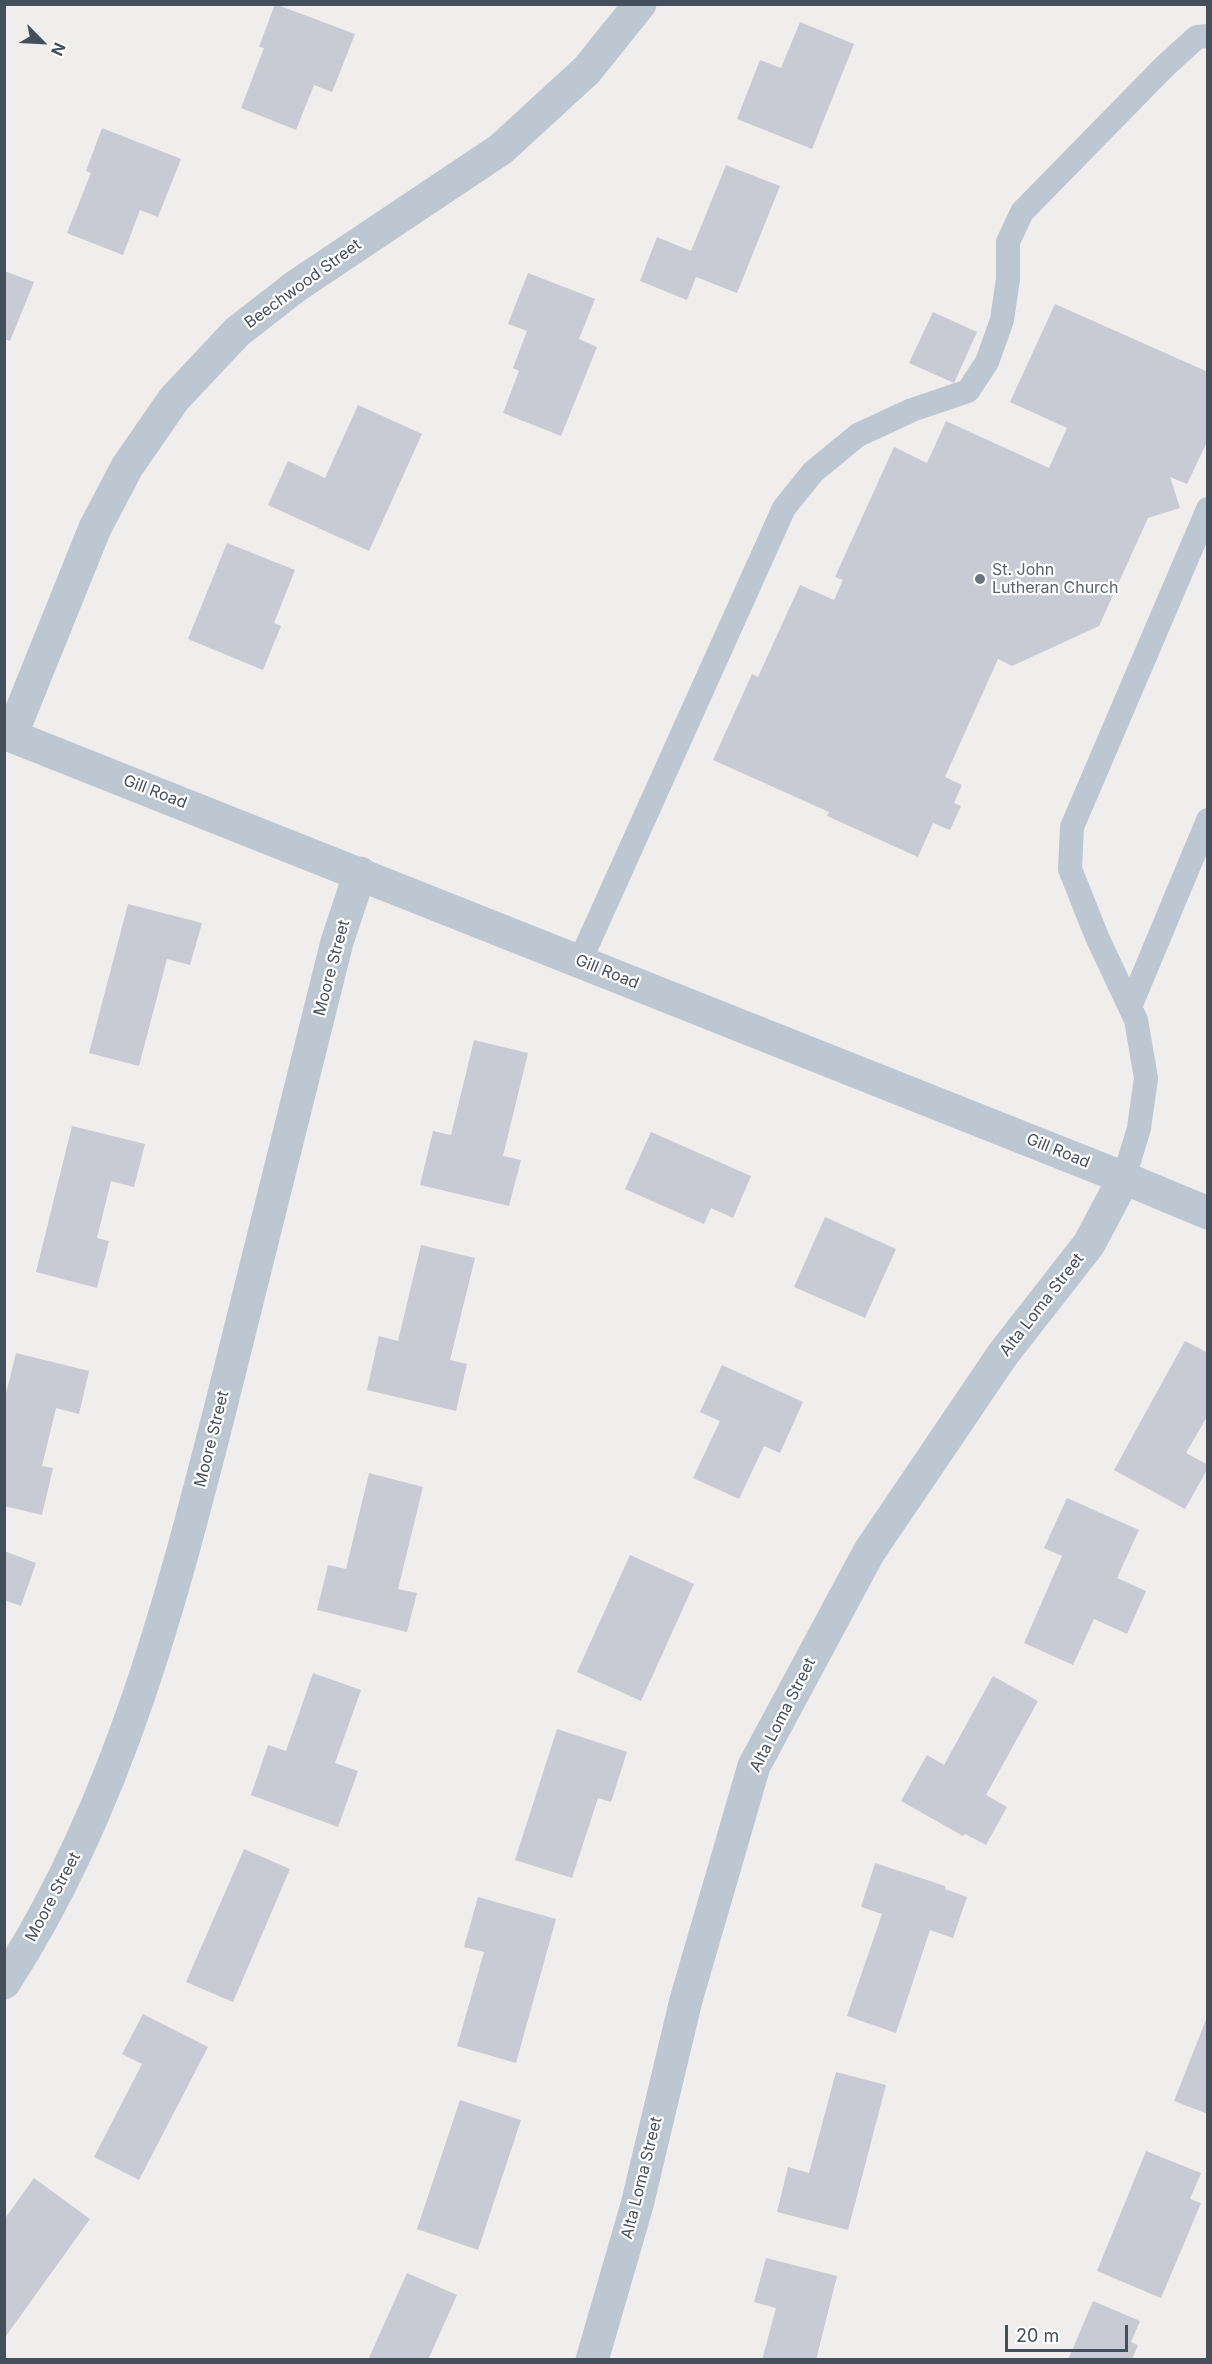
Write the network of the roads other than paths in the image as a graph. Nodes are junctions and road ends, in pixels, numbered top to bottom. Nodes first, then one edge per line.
1 (640, 4) edge
2 (1208, 36) edge
3 (1208, 509) edge
4 (8, 735) edge
5 (1208, 820) edge
6 (360, 873) junction
7 (580, 961) junction
8 (1130, 1007) junction
9 (1124, 1178) junction
10 (1208, 1213) edge
11 (4, 1983) edge
12 (592, 2360) edge

1 - 4 street, Beechwood Street
2 - 7 lane
3 - 8 lane
4 - 6 street, Gill Road
5 - 8 lane
6 - 7 street, Gill Road
6 - 11 street, Moore Street
7 - 9 street, Gill Road
8 - 9 lane
9 - 10 street, Gill Road
9 - 12 street, Alta Loma Street

